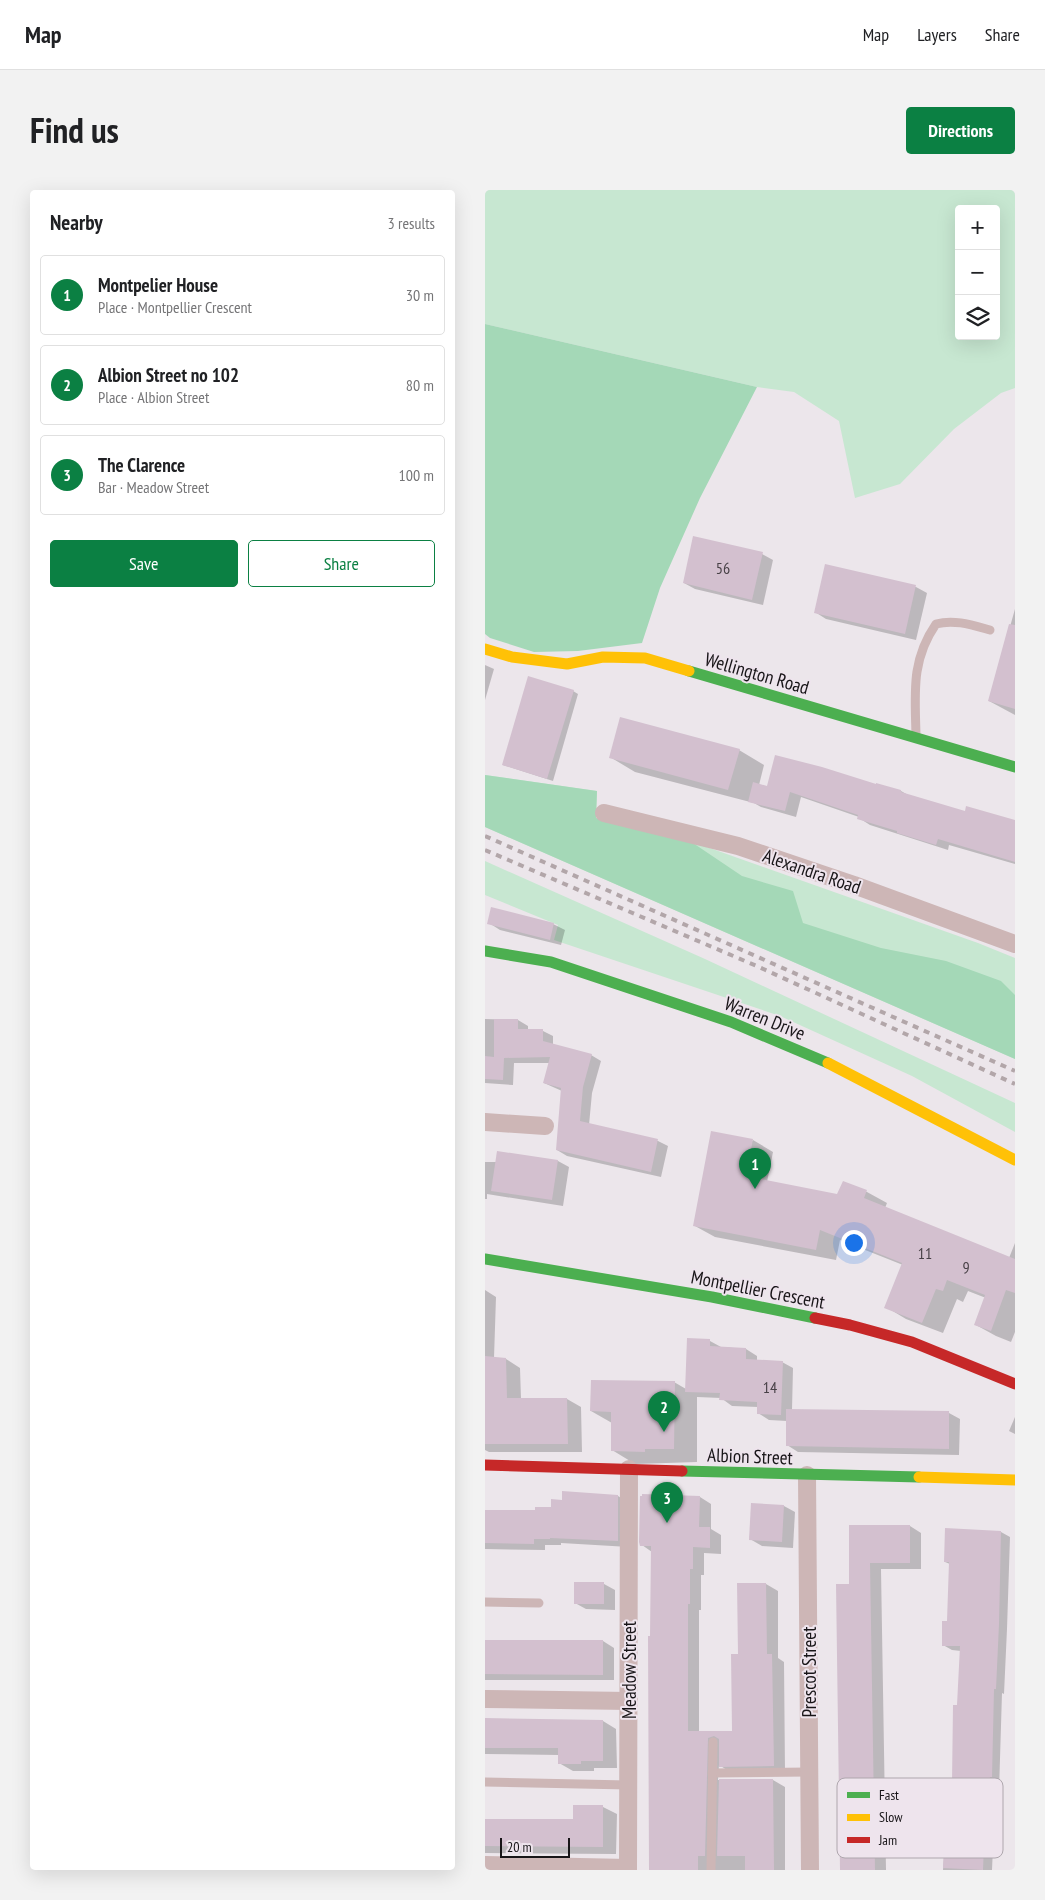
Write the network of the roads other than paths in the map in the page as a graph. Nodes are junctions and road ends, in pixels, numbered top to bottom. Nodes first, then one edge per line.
1 (990, 630) dead end
2 (485, 649) edge
3 (916, 738) junction
4 (1015, 767) edge
5 (604, 813) dead end
6 (1015, 944) edge
7 (485, 951) edge
8 (485, 1122) edge
9 (545, 1126) dead end
10 (1015, 1160) edge
11 (485, 1259) edge
12 (1015, 1384) edge
13 (485, 1465) edge
14 (629, 1469) junction
15 (807, 1475) junction
16 (1015, 1480) edge
17 (485, 1602) edge
18 (539, 1603) dead end
19 (485, 1699) edge
20 (629, 1701) junction
21 (713, 1742) dead end
22 (809, 1772) junction
23 (712, 1773) junction
24 (485, 1782) edge
25 (628, 1785) junction
26 (485, 1865) edge
27 (628, 1869) edge
28 (711, 1870) edge
29 (810, 1870) edge

1 - 3 lane
2 - 3 street, Wellington Road
3 - 4 street, Wellington Road
5 - 6 street, Alexandra Road
7 - 10 street, Warren Drive
8 - 9 street
11 - 12 street, Montpellier Crescent
13 - 14 street, Albion Street
14 - 15 street, Albion Street
14 - 20 street, Meadow Street
15 - 16 street, Albion Street
15 - 22 street, Prescot Street
17 - 18 lane
19 - 20 street
20 - 25 street, Meadow Street
21 - 23 lane
22 - 23 lane
22 - 29 street, Prescot Street
23 - 28 lane
24 - 25 lane
25 - 27 street, Meadow Street
26 - 27 street

